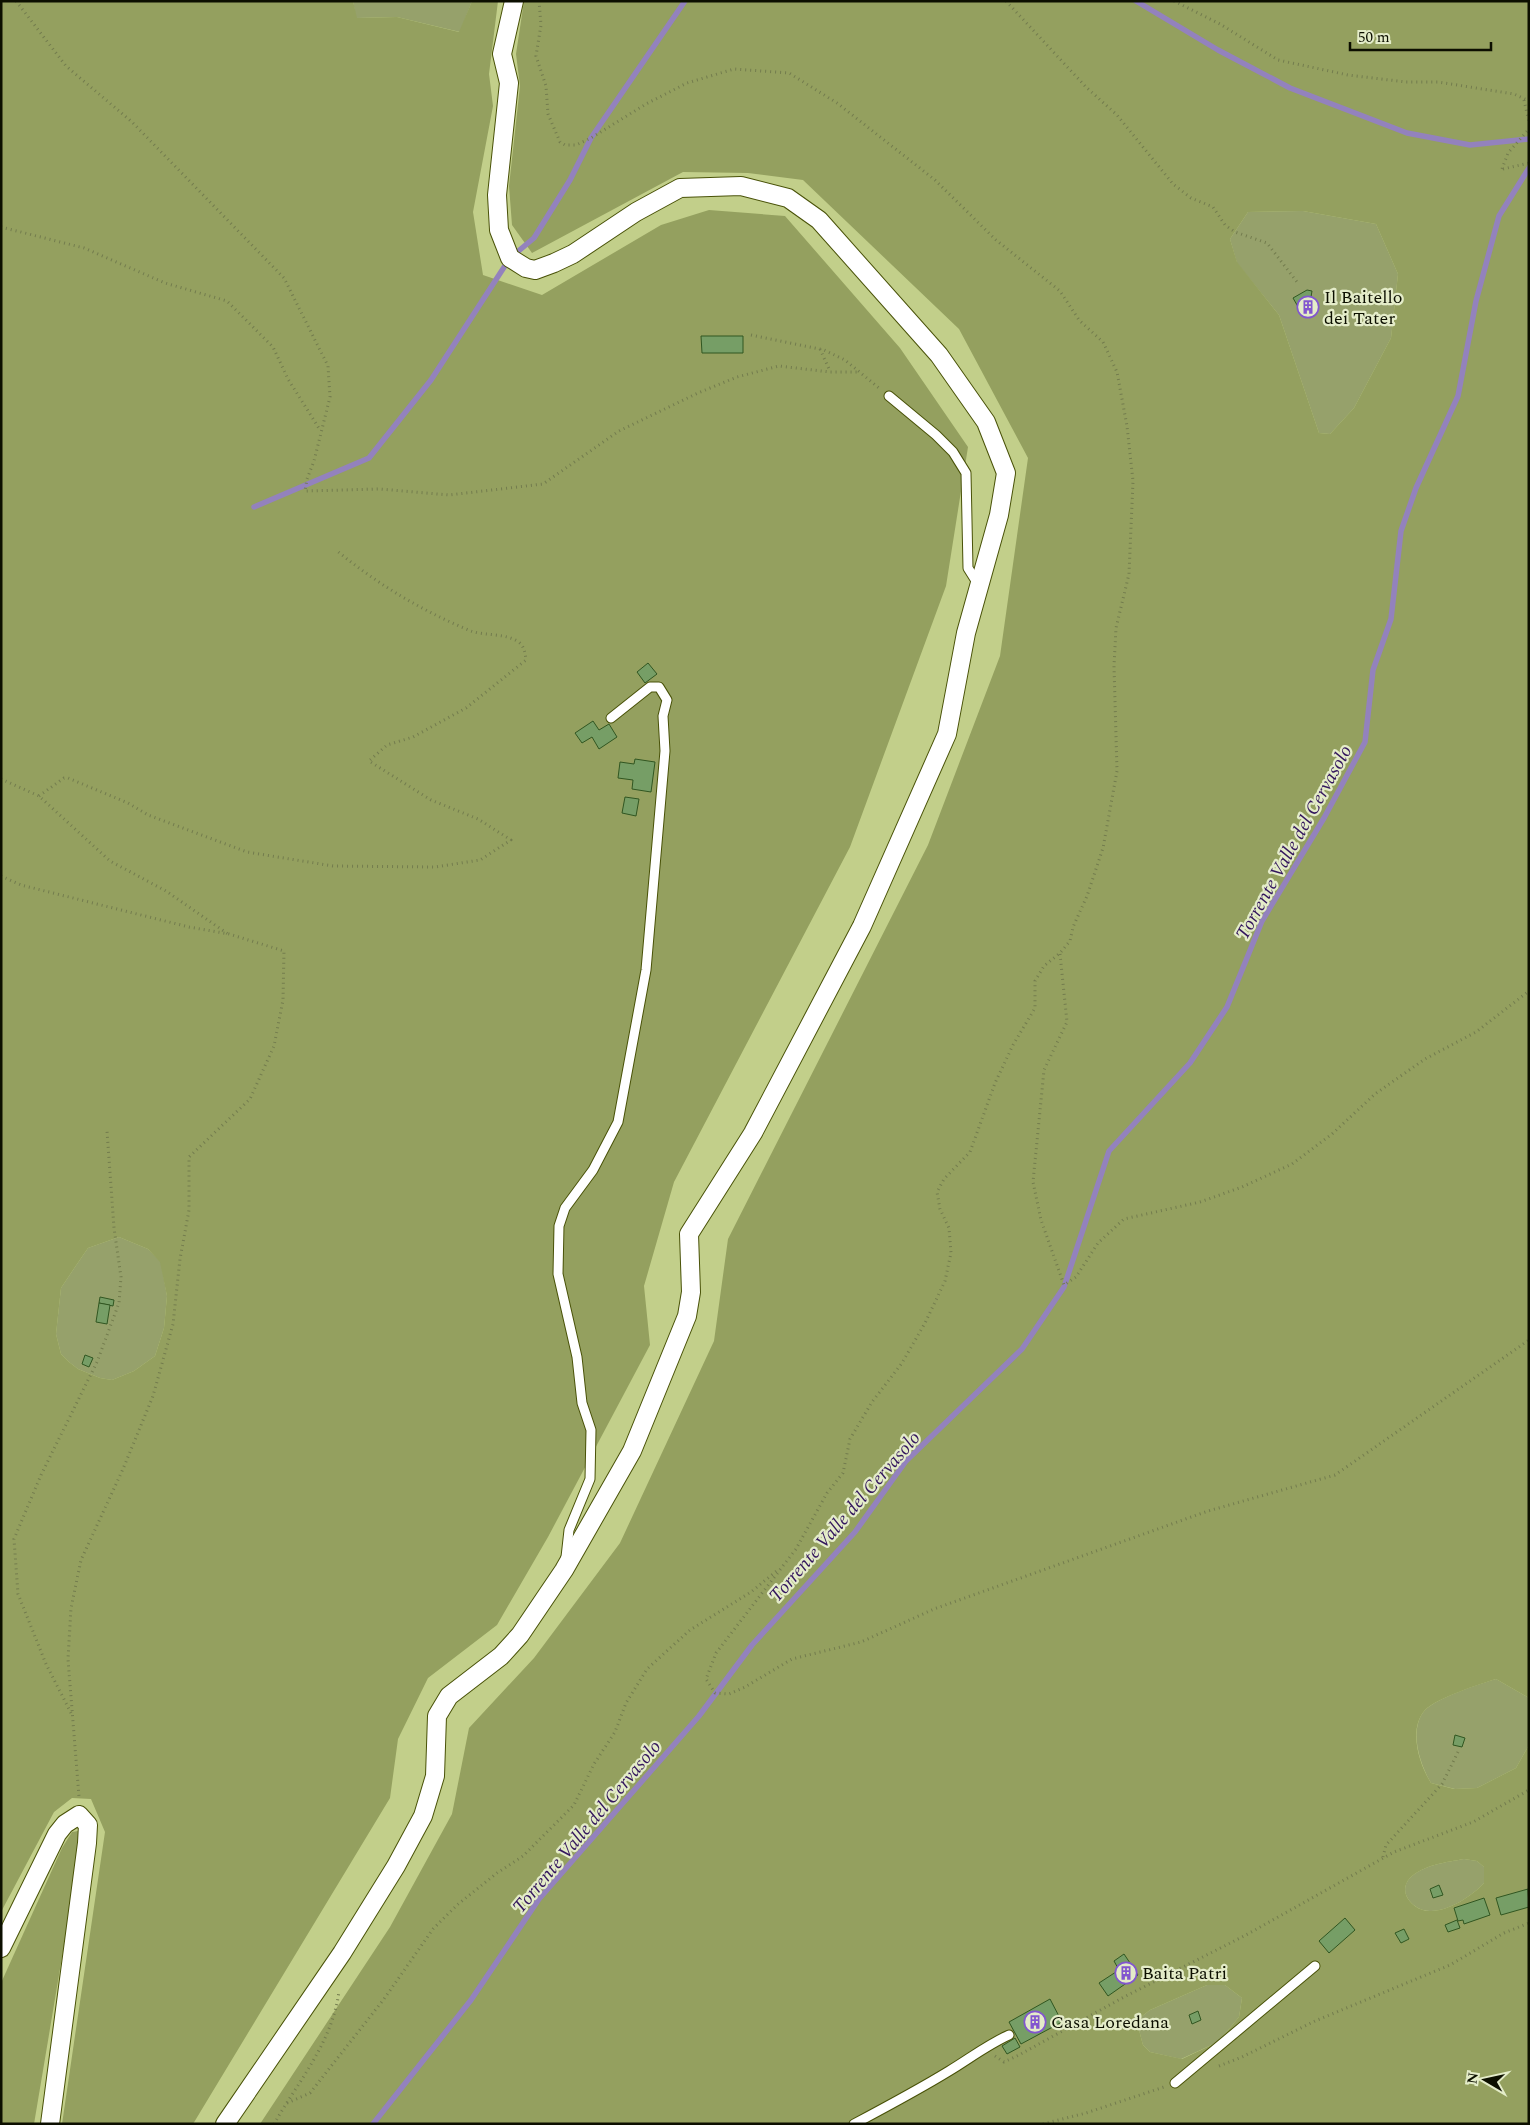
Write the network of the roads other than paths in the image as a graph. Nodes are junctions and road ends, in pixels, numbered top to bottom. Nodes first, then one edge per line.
1 (514, 1) edge
2 (890, 396) road end
3 (980, 586) junction
4 (611, 718) dead end
5 (564, 1570) junction
6 (1, 1948) edge
7 (1315, 1966) dead end
8 (1009, 2035) dead end
9 (1175, 2082) road end
10 (50, 2124) edge
11 (225, 2124) edge
12 (854, 2124) edge

1 - 3 street
2 - 3 lane
3 - 5 street
4 - 5 lane
5 - 11 street
6 - 10 street
7 - 9 lane
8 - 12 lane

